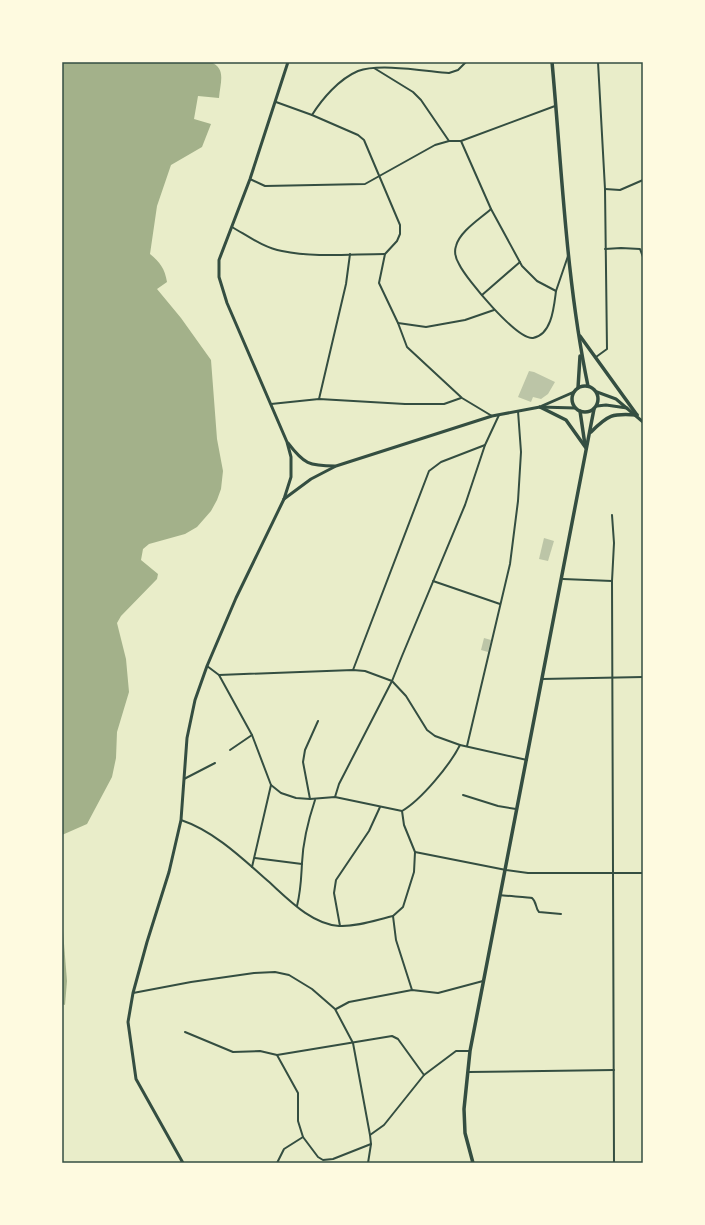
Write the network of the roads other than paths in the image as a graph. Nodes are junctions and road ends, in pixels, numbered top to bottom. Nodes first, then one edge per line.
1 (288, 62) edge
2 (466, 62) edge
3 (552, 62) edge
4 (598, 62) edge
5 (373, 68) junction
6 (276, 102) junction
7 (556, 106) junction
8 (312, 115) junction
9 (450, 141) junction
10 (461, 141) junction
11 (379, 177) junction
12 (250, 179) junction
13 (643, 180) edge
14 (605, 189) junction
15 (491, 209) junction
16 (231, 227) junction
17 (605, 249) junction
18 (569, 253) junction
19 (350, 254) junction
20 (385, 254) junction
21 (643, 257) edge
22 (520, 262) junction
23 (556, 292) junction
24 (482, 295) junction
25 (494, 310) junction
26 (398, 323) junction
27 (579, 335) junction
28 (581, 351) junction
29 (596, 358) junction
30 (588, 386) junction
31 (578, 388) junction
32 (574, 392) junction
33 (597, 392) junction
34 (462, 398) junction
35 (319, 399) junction
36 (270, 404) junction
37 (540, 407) junction
38 (596, 407) junction
39 (576, 408) junction
40 (628, 409) junction
41 (518, 410) junction
42 (580, 411) junction
43 (500, 414) junction
44 (636, 415) junction
45 (492, 416) junction
46 (643, 422) edge
47 (590, 433) junction
48 (287, 442) junction
49 (485, 446) junction
50 (586, 448) junction
51 (336, 466) junction
52 (284, 499) junction
53 (612, 515) dead end
54 (563, 579) junction
55 (433, 581) junction
56 (612, 581) junction
57 (500, 604) junction
58 (207, 666) junction
59 (353, 670) junction
60 (219, 675) junction
61 (643, 677) edge
62 (613, 678) junction
63 (542, 679) junction
64 (392, 681) junction
65 (318, 721) dead end
66 (252, 735) junction
67 (460, 745) junction
68 (467, 746) junction
69 (230, 750) dead end
70 (527, 760) junction
71 (215, 763) dead end
72 (183, 780) junction
73 (271, 785) junction
74 (463, 795) dead end
75 (335, 798) junction
76 (310, 799) junction
77 (315, 799) junction
78 (380, 807) junction
79 (516, 809) junction
80 (402, 811) junction
81 (181, 820) junction
82 (415, 852) junction
83 (255, 858) junction
84 (302, 864) junction
85 (252, 867) junction
86 (506, 870) junction
87 (643, 873) edge
88 (612, 874) junction
89 (500, 895) junction
90 (297, 906) junction
91 (561, 914) dead end
92 (394, 916) junction
93 (340, 926) junction
94 (484, 980) junction
95 (412, 990) junction
96 (133, 993) junction
97 (335, 1009) junction
98 (185, 1032) dead end
99 (353, 1043) junction
100 (470, 1052) junction
101 (277, 1054) junction
102 (614, 1070) junction
103 (467, 1072) junction
104 (424, 1075) junction
105 (370, 1135) junction
106 (303, 1136) junction
107 (371, 1144) junction
108 (183, 1163) edge
109 (277, 1163) edge
110 (368, 1163) edge
111 (473, 1163) edge
112 (614, 1163) edge

1 - 6 main road
2 - 5 street
3 - 7 main road
4 - 14 street
5 - 8 street
5 - 9 street
6 - 8 street
6 - 12 main road
7 - 10 street
7 - 18 main road
8 - 11 street
9 - 10 street
9 - 11 street
10 - 15 street
11 - 12 street
11 - 20 street
12 - 16 main road
13 - 14 street
14 - 17 street
15 - 22 street
15 - 24 street
16 - 19 street
16 - 36 main road
17 - 21 street
17 - 29 street
18 - 23 street
18 - 27 main road
19 - 20 street
19 - 35 street
20 - 26 street
22 - 23 street
22 - 24 street
23 - 25 street
24 - 25 street
25 - 26 street
26 - 34 street
27 - 28 main road
27 - 29 main road
28 - 30 main road
28 - 31 main road
29 - 44 main road
30 - 31 main road
30 - 33 main road
31 - 32 main road
32 - 37 main road
32 - 39 main road
33 - 38 main road
33 - 40 main road
34 - 35 street
34 - 45 street
35 - 36 street
36 - 48 main road
37 - 39 main road
37 - 41 main road
37 - 50 main road
38 - 40 main road
38 - 42 main road
38 - 47 main road
39 - 42 main road
40 - 44 main road
41 - 43 main road
41 - 57 street
42 - 50 main road
43 - 45 main road
43 - 49 street
44 - 46 main road
44 - 47 main road
45 - 51 main road
47 - 50 main road
48 - 51 main road
48 - 52 main road
49 - 55 street
49 - 59 street
50 - 54 main road
51 - 52 main road
52 - 58 main road
53 - 56 street
54 - 56 street
54 - 63 main road
55 - 57 street
55 - 64 street
56 - 62 street
57 - 68 street
58 - 60 street
58 - 72 main road
59 - 60 street
59 - 64 street
60 - 66 street
61 - 62 street
62 - 63 street
62 - 88 street
63 - 70 main road
64 - 67 street
64 - 75 street
65 - 76 street
66 - 69 street
66 - 73 street
67 - 68 street
67 - 80 street
68 - 70 street
70 - 79 main road
71 - 72 street
72 - 81 main road
73 - 76 street
73 - 83 street
74 - 79 street
75 - 77 street
75 - 78 street
76 - 77 street
77 - 84 street
78 - 80 street
78 - 93 street
79 - 86 main road
80 - 82 street
81 - 85 street
81 - 96 main road
82 - 86 street
82 - 92 street
83 - 84 street
83 - 85 street
84 - 90 street
85 - 90 street
86 - 88 street
86 - 89 main road
87 - 88 street
88 - 102 street
89 - 91 street
89 - 94 main road
90 - 93 street
92 - 93 street
92 - 95 street
94 - 95 street
94 - 100 main road
95 - 97 street
96 - 97 street
96 - 108 main road
97 - 99 street
98 - 101 street
99 - 101 street
99 - 104 street
99 - 105 street
100 - 103 main road
100 - 104 street
101 - 106 street
102 - 103 street
102 - 112 street
103 - 111 main road
104 - 105 street
105 - 107 street
106 - 107 street
106 - 109 street
107 - 110 street

